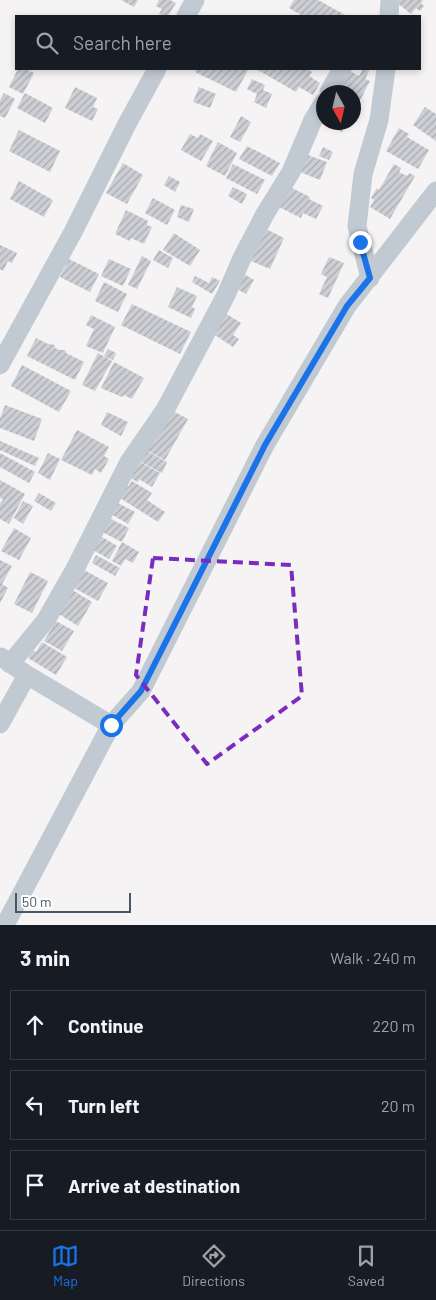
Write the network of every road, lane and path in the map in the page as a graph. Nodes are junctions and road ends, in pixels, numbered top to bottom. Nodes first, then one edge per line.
1 (195, 0) edge
2 (390, 0) edge
3 (187, 15) edge
4 (389, 15) edge
5 (156, 70) edge
6 (341, 70) edge
7 (386, 70) edge
8 (333, 85) edge
9 (316, 115) edge
10 (436, 191) edge
11 (370, 278) junction
12 (0, 365) edge
13 (5, 660) edge
14 (27, 675) junction
15 (0, 724) edge
16 (111, 725) junction
17 (5, 925) edge

1 - 3 street
2 - 4 street
5 - 12 street
6 - 8 street
7 - 11 street
9 - 13 street
10 - 11 street
11 - 16 street
13 - 14 street
14 - 15 street
14 - 16 street
16 - 17 street

